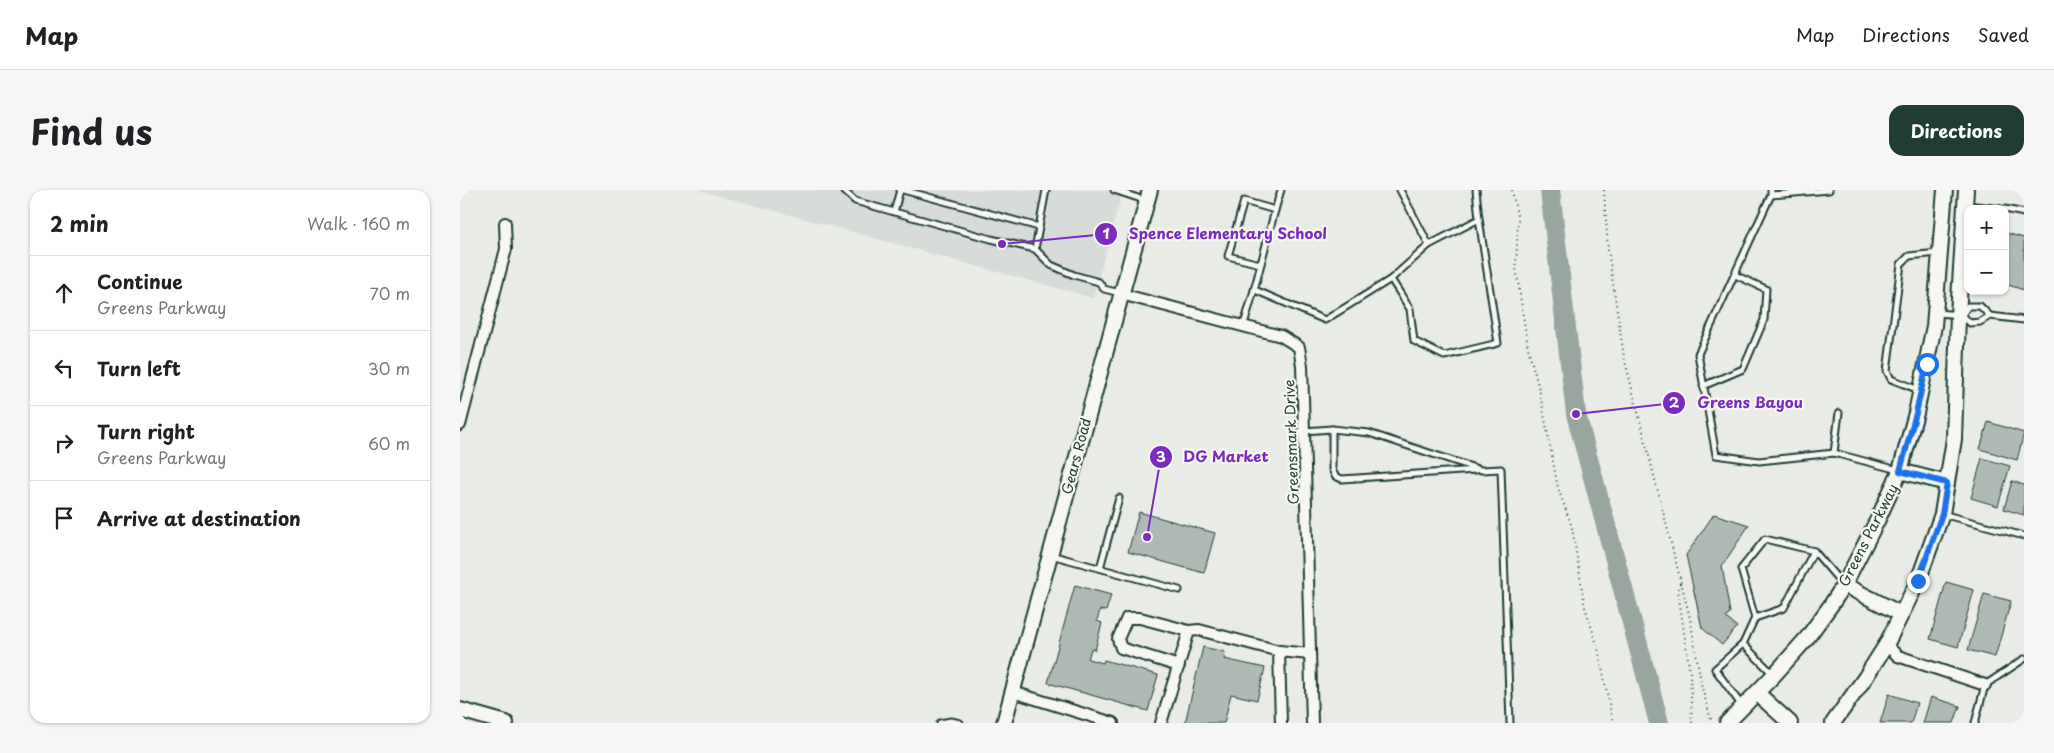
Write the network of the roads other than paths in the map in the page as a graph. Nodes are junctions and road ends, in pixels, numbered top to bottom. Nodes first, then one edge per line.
1 (842, 190) edge
2 (901, 190) edge
3 (1046, 190) edge
4 (1114, 190) edge
5 (1281, 190) edge
6 (1400, 190) edge
7 (1476, 190) edge
8 (1829, 190) edge
9 (1945, 190) edge
10 (1966, 190) edge
11 (1771, 193) edge
12 (1148, 195) edge
13 (1965, 205) edge
14 (1275, 210) junction
15 (2009, 210) edge
16 (894, 212) junction
17 (2024, 214) edge
18 (1479, 219) junction
19 (505, 223) dead end
20 (1964, 227) edge
21 (1039, 228) junction
22 (1429, 245) junction
23 (1035, 249) junction
24 (1941, 253) junction
25 (1260, 264) junction
26 (1735, 275) junction
27 (1391, 279) junction
28 (1255, 290) junction
29 (1121, 294) junction
30 (1935, 313) junction
31 (1960, 315) junction
32 (1990, 316) junction
33 (2024, 320) edge
34 (1243, 327) junction
35 (1703, 386) junction
36 (1921, 390) junction
37 (1839, 413) dead end
38 (460, 425) edge
39 (1332, 429) junction
40 (1304, 432) junction
41 (1834, 453) junction
42 (1481, 470) junction
43 (1900, 471) junction
44 (1947, 483) junction
45 (1118, 498) dead end
46 (1942, 514) junction
47 (2024, 536) edge
48 (1814, 552) junction
49 (1050, 554) junction
50 (1100, 568) junction
51 (1844, 585) junction
52 (1178, 590) dead end
53 (1901, 614) junction
54 (1755, 618) junction
55 (1189, 631) junction
56 (1743, 644) junction
57 (1886, 644) junction
58 (1279, 651) junction
59 (1310, 654) junction
60 (2024, 659) edge
61 (1179, 666) junction
62 (1774, 675) junction
63 (1985, 685) junction
64 (1013, 692) junction
65 (1757, 693) junction
66 (1743, 708) junction
67 (460, 710) edge
68 (506, 723) edge
69 (940, 723) edge
70 (960, 723) edge
71 (1004, 723) edge
72 (1113, 723) edge
73 (1161, 723) edge
74 (1281, 723) edge
75 (1312, 723) edge
76 (1510, 723) edge
77 (1726, 723) edge
78 (1790, 723) edge
79 (1832, 723) edge
80 (1975, 723) edge

1 - 16 lane
2 - 16 lane
2 - 21 lane
3 - 21 lane
4 - 12 lane
5 - 14 lane
6 - 22 lane
7 - 18 lane
8 - 11 lane
9 - 24 street, Greens Parkway
10 - 13 street
11 - 26 lane
12 - 29 street, Gears Road
14 - 25 lane
14 - 25 lane
15 - 17 lane
16 - 23 lane
18 - 22 lane
18 - 27 lane
19 - 38 street
20 - 31 street
21 - 23 lane
22 - 27 lane
23 - 29 lane
24 - 30 street, Greens Parkway
24 - 36 lane
25 - 28 lane
26 - 35 lane
26 - 35 lane
27 - 28 lane
28 - 34 lane
29 - 34 street, Greensmark Drive
29 - 49 street, Gears Road
30 - 31 lane
30 - 36 street, Greens Parkway
31 - 32 lane
31 - 32 lane
31 - 44 street
32 - 33 lane
34 - 40 street, Greensmark Drive
35 - 41 lane
36 - 43 street, Greens Parkway
37 - 41 lane
39 - 40 lane
39 - 42 lane
39 - 42 lane
40 - 59 street, Greensmark Drive
41 - 43 lane
42 - 76 lane
43 - 44 street
43 - 51 street, Greens Parkway
44 - 46 street
45 - 50 lane
46 - 47 lane
46 - 53 street
48 - 51 lane
48 - 54 lane
48 - 54 lane
49 - 50 lane
49 - 64 street, Gears Road
50 - 52 lane
51 - 53 street
51 - 62 street, Greens Parkway
53 - 57 street
54 - 56 lane
55 - 58 street
55 - 61 street
55 - 61 street
56 - 62 lane
56 - 66 lane
57 - 63 street
57 - 79 street
58 - 59 street
58 - 74 street
59 - 75 street, Greensmark Drive
60 - 63 lane
61 - 73 street
62 - 65 street, Greens Parkway
63 - 80 lane
64 - 71 street, Gears Road
64 - 72 street
65 - 66 street, Greens Parkway
65 - 78 street
66 - 77 street, Greens Parkway
67 - 68 street
69 - 70 lane

